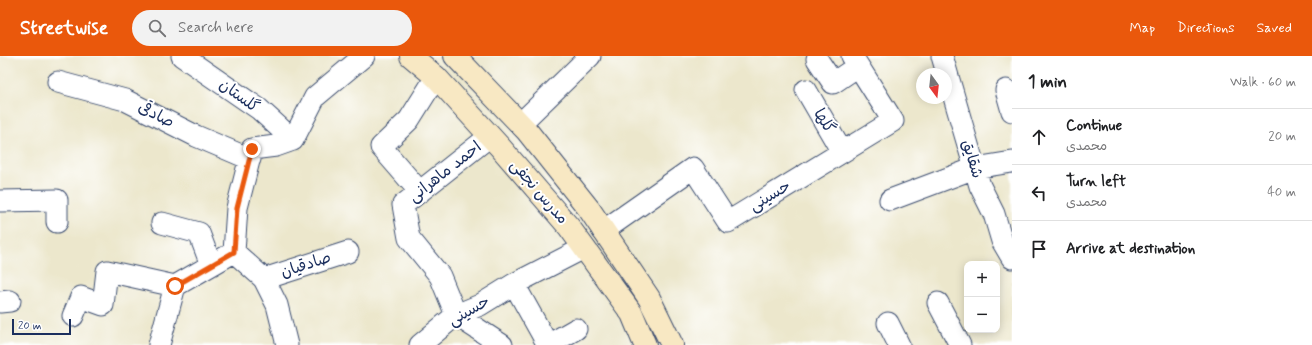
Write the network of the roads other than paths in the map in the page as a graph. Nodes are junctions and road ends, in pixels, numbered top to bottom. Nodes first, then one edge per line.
1 (182, 56) edge
2 (364, 56) edge
3 (411, 56) edge
4 (455, 56) edge
5 (590, 56) edge
6 (942, 56) edge
7 (817, 59) dead end
8 (855, 61) edge
9 (436, 77) junction
10 (58, 82) dead end
11 (806, 90) dead end
12 (1006, 90) dead end
13 (1012, 111) edge
14 (520, 124) junction
15 (490, 136) junction
16 (293, 140) junction
17 (842, 152) junction
18 (250, 159) junction
19 (1012, 162) edge
20 (975, 168) junction
21 (420, 192) junction
22 (890, 200) dead end
23 (0, 201) edge
24 (57, 222) dead end
25 (162, 223) dead end
26 (603, 231) junction
27 (584, 248) junction
28 (234, 252) junction
29 (348, 252) dead end
30 (1012, 258) edge
31 (211, 265) junction
32 (264, 279) junction
33 (514, 284) junction
34 (175, 286) junction
35 (938, 303) dead end
36 (456, 315) junction
37 (73, 316) dead end
38 (888, 323) dead end
39 (576, 329) dead end
40 (159, 345) edge
41 (287, 345) edge
42 (420, 345) edge
43 (502, 345) edge
44 (548, 345) edge
45 (645, 345) edge
46 (672, 345) edge
47 (899, 345) edge
48 (960, 345) edge

1 - 16 street, گلستان
2 - 16 street
3 - 9 main road, مدرس نجفی
4 - 14 main road, مدرس نجفی
5 - 14 street
6 - 20 street, شقایق
7 - 8 street
8 - 17 street, حسینی
9 - 15 main road, مدرس نجفی
9 - 21 street
10 - 18 street, صادقی
11 - 17 street, گلها
12 - 13 street
14 - 26 main road, مدرس نجفی
15 - 21 street, احمد ماهرانی
15 - 27 main road, مدرس نجفی
16 - 18 street
17 - 26 street, حسینی
18 - 28 street
19 - 20 street
20 - 22 street
20 - 30 street, شقایق
21 - 36 street, احمد ماهرانی
23 - 24 street
25 - 31 street
26 - 46 main road, مدرس نجفی
27 - 33 street, حسینی
27 - 45 main road, مدرس نجفی
28 - 31 street
28 - 32 street
29 - 32 street, صادقیان
31 - 34 street
32 - 41 street
33 - 36 street, حسینی
33 - 44 street
34 - 37 street
34 - 40 street
35 - 48 street
36 - 42 street, حسینی
36 - 43 street
38 - 47 street
39 - 44 street

